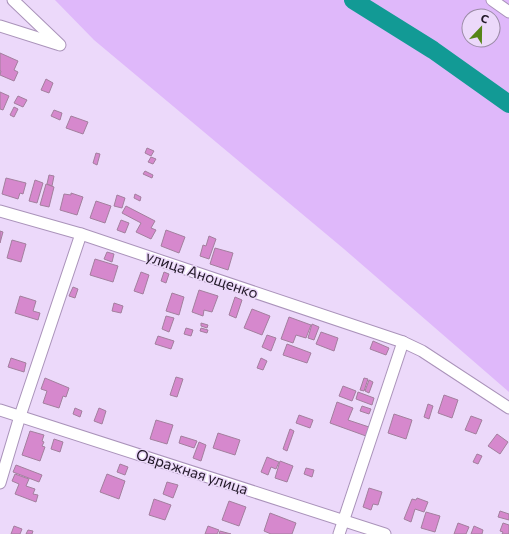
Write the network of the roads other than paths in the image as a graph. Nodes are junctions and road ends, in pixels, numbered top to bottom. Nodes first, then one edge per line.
1 (13, 0) edge
2 (492, 0) edge
3 (509, 12) edge
4 (0, 26) edge
5 (0, 211) edge
6 (81, 234) junction
7 (403, 342) junction
8 (509, 408) edge
9 (0, 410) edge
10 (20, 416) junction
11 (0, 483) edge
12 (344, 521) junction
13 (339, 534) edge
14 (385, 534) edge

1 - 4 street
2 - 3 street
5 - 6 street, улица Анощенко
6 - 7 street, улица Анощенко
6 - 10 street
7 - 8 street, улица Анощенко
7 - 12 street
9 - 10 street, Овражная улица
10 - 11 street
10 - 12 street, Овражная улица
12 - 13 street
12 - 14 street, Овражная улица

